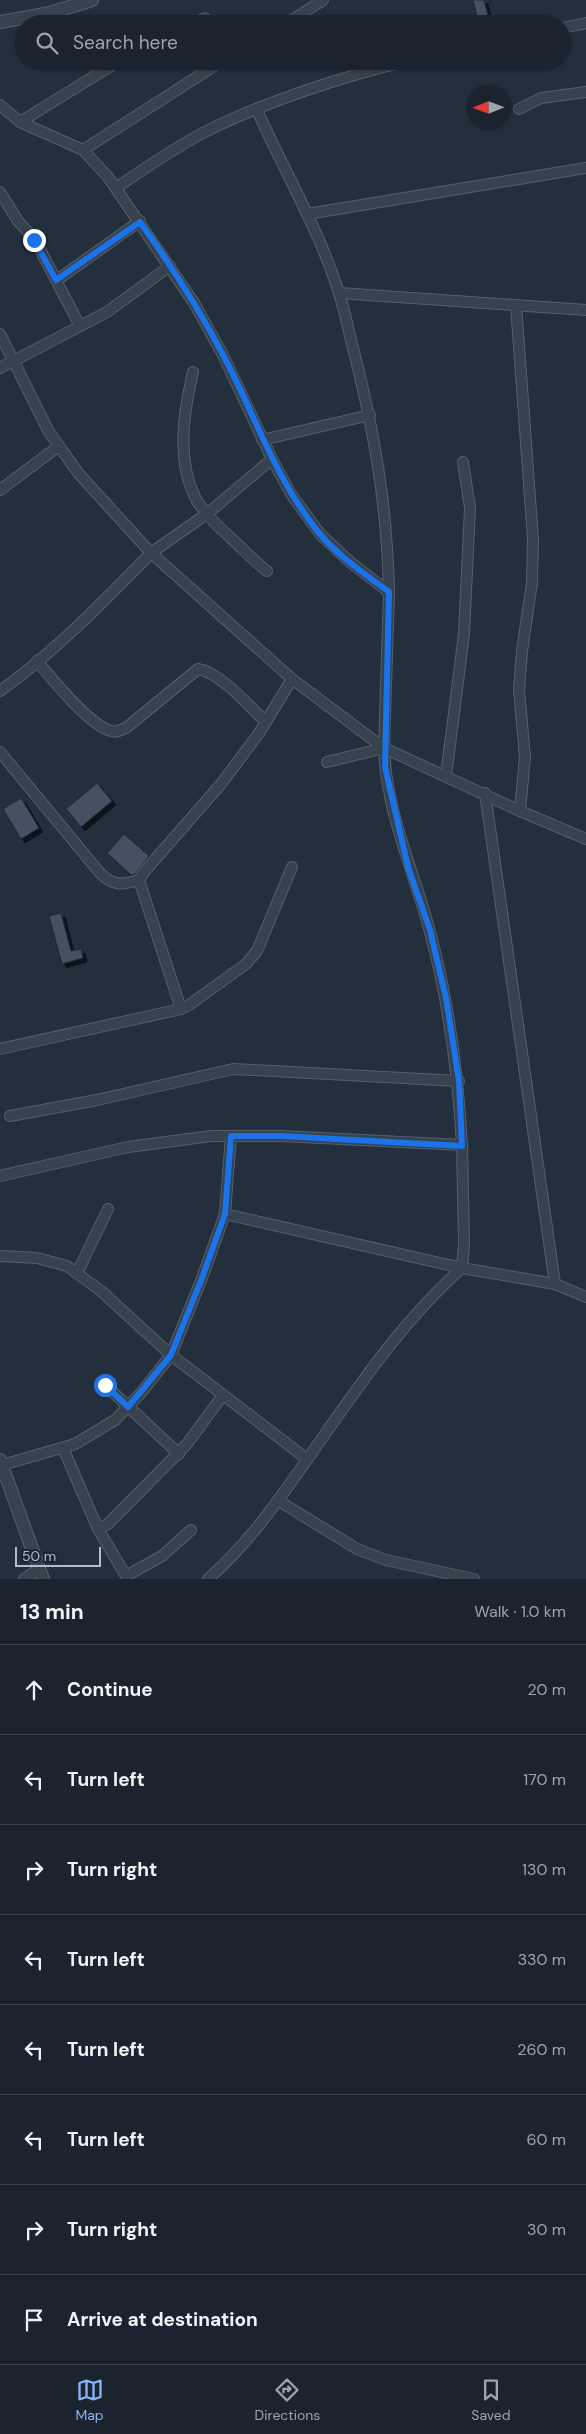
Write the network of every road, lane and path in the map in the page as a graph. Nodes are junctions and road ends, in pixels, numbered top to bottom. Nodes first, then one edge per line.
1 (92, 0) edge
2 (323, 0) edge
3 (73, 3) edge
4 (39, 15) edge
5 (300, 15) edge
6 (15, 19) edge
7 (0, 22) edge
8 (586, 23) edge
9 (571, 26) edge
10 (104, 70) edge
11 (208, 70) edge
12 (372, 70) edge
13 (586, 92) edge
14 (0, 105) edge
15 (519, 109) dead end
16 (257, 110) junction
17 (20, 122) junction
18 (83, 150) junction
19 (586, 168) edge
20 (116, 188) junction
21 (0, 192) edge
22 (307, 214) junction
23 (140, 222) junction
24 (170, 266) junction
25 (56, 280) junction
26 (339, 293) junction
27 (516, 305) junction
28 (586, 310) edge
29 (80, 326) junction
30 (0, 334) edge
31 (13, 359) junction
32 (0, 368) edge
33 (193, 372) dead end
34 (370, 415) junction
35 (262, 440) junction
36 (59, 446) junction
37 (272, 460) junction
38 (463, 462) dead end
39 (0, 490) edge
40 (208, 513) junction
41 (151, 553) junction
42 (268, 572) dead end
43 (389, 592) junction
44 (37, 662) junction
45 (292, 679) junction
46 (0, 691) edge
47 (266, 722) junction
48 (384, 748) junction
49 (0, 752) edge
50 (327, 762) dead end
51 (446, 776) junction
52 (485, 793) junction
53 (520, 811) junction
54 (586, 839) edge
55 (292, 868) dead end
56 (139, 880) junction
57 (181, 1009) junction
58 (0, 1049) edge
59 (459, 1081) junction
60 (10, 1116) dead end
61 (231, 1136) junction
62 (462, 1146) junction
63 (0, 1176) edge
64 (108, 1209) dead end
65 (225, 1214) junction
66 (0, 1256) edge
67 (462, 1268) junction
68 (77, 1273) junction
69 (555, 1284) junction
70 (586, 1297) edge
71 (171, 1355) junction
72 (105, 1385) dead end
73 (223, 1394) junction
74 (128, 1407) junction
75 (63, 1448) junction
76 (178, 1454) junction
77 (308, 1459) junction
78 (1, 1463) edge
79 (280, 1501) junction
80 (98, 1529) junction
81 (191, 1530) dead end
82 (41, 1574) edge
83 (24, 1579) edge
84 (208, 1579) edge
85 (474, 1579) edge

1 - 3 street
2 - 5 street
3 - 4 street
6 - 7 street
8 - 9 street
10 - 17 street
11 - 18 street
12 - 16 street
13 - 15 street
14 - 17 street
16 - 20 street
16 - 22 street
17 - 18 street
18 - 20 street
19 - 22 street
20 - 23 street
21 - 25 street
22 - 26 street
23 - 24 street
23 - 25 street
24 - 29 street
24 - 35 street
25 - 29 street
26 - 27 street
26 - 34 street
27 - 28 street
27 - 53 street
29 - 31 street
30 - 31 street
31 - 32 street
31 - 36 street
33 - 40 street
34 - 35 street
34 - 43 street
35 - 37 street
36 - 39 street
36 - 41 street
37 - 40 street
37 - 43 street
38 - 51 street
40 - 41 street
40 - 42 street
41 - 44 street
41 - 45 street
43 - 48 street
44 - 46 street
44 - 47 street
45 - 47 street
45 - 48 street
47 - 56 street
48 - 50 street
48 - 51 street
48 - 59 street
49 - 56 street
51 - 52 street
52 - 53 street
52 - 69 street
53 - 54 street
55 - 57 street
56 - 57 street
57 - 58 street
59 - 60 street
59 - 62 street
61 - 62 street
61 - 63 street
61 - 65 street
62 - 67 street
64 - 68 street
65 - 67 street
65 - 71 street
66 - 68 street
67 - 69 street
67 - 77 street
68 - 71 street
69 - 70 street
71 - 73 street
71 - 74 street
72 - 74 street
73 - 76 street
73 - 77 street
74 - 75 street
74 - 76 street
75 - 78 street
75 - 80 street
76 - 80 street
77 - 79 street
78 - 82 street
79 - 84 street
79 - 85 street
80 - 81 street
82 - 83 street

